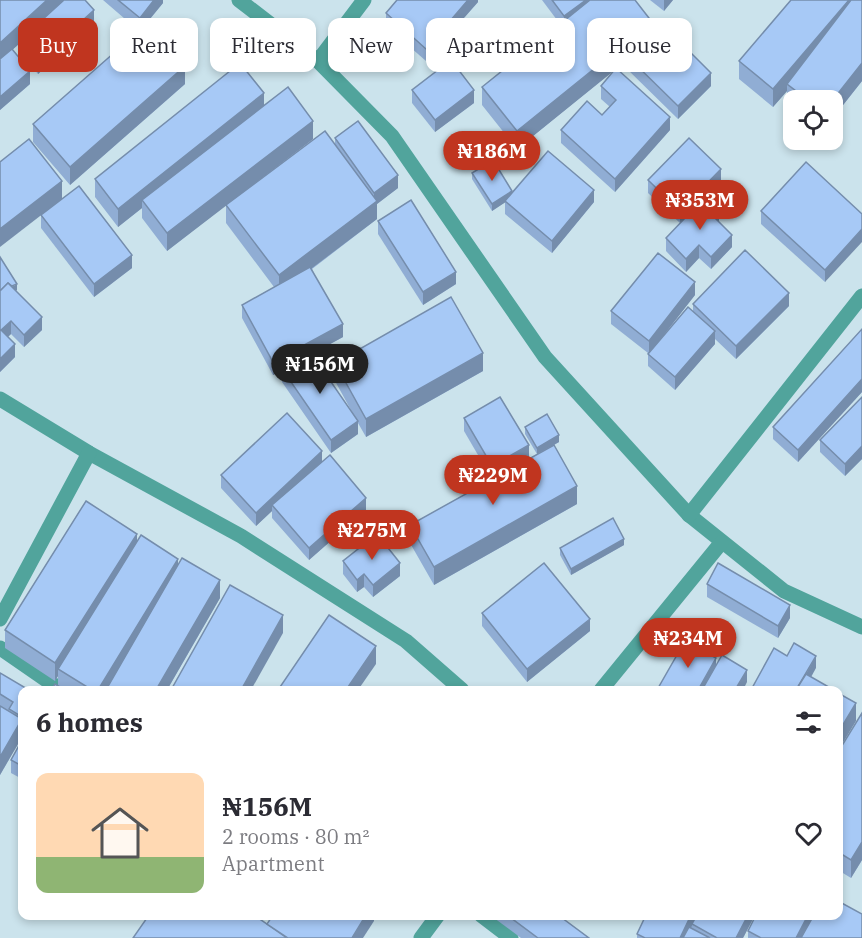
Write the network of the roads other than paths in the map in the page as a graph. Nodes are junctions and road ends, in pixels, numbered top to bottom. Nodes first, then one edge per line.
1 (239, 0) edge
2 (364, 0) edge
3 (318, 61) junction
4 (862, 296) edge
5 (0, 399) edge
6 (89, 453) junction
7 (689, 515) junction
8 (721, 543) junction
9 (0, 620) edge
10 (862, 627) edge
11 (0, 648) edge
12 (55, 686) edge
13 (457, 686) edge
14 (604, 686) edge
15 (434, 920) edge
16 (488, 920) edge
17 (421, 938) edge
18 (511, 938) edge

1 - 3 street
2 - 3 street
3 - 7 street
4 - 7 street
5 - 6 street
6 - 9 street
6 - 13 street
7 - 8 street
8 - 10 street
8 - 14 street
11 - 12 street
15 - 17 street
16 - 18 street

